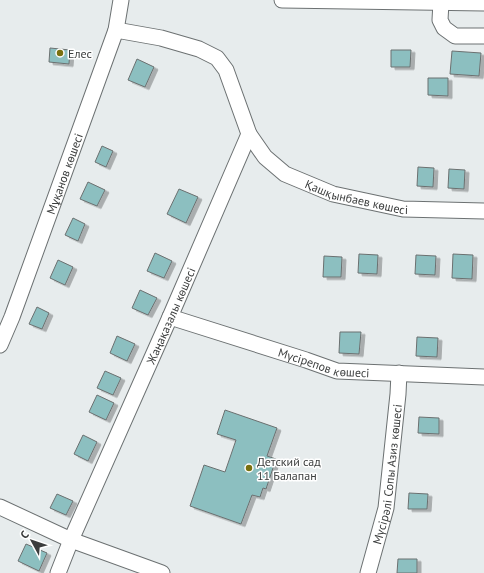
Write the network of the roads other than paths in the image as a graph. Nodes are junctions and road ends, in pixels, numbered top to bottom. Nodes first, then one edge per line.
1 (121, 0) edge
2 (282, 0) edge
3 (441, 2) junction
4 (484, 3) edge
5 (116, 30) junction
6 (484, 36) edge
7 (249, 134) junction
8 (484, 211) edge
9 (6, 314) edge
10 (170, 317) junction
11 (0, 345) edge
12 (399, 373) junction
13 (484, 376) edge
14 (0, 507) edge
15 (71, 540) junction
16 (58, 573) edge
17 (162, 573) edge
18 (368, 573) edge

1 - 5 street, Мұқанов көшесі
2 - 3 street
3 - 4 street
3 - 6 street
5 - 7 street
5 - 9 street, Мұқанов көшесі
7 - 8 street, Қашқынбаев көшесі
7 - 10 street, Жаңақазалы көшесі
9 - 11 street, Мұқанов көшесі
10 - 12 street, Мүсірепов көшесі
10 - 15 street, Жаңақазалы көшесі
12 - 13 street, Мүсірепов көшесі
12 - 18 street, Мүсірәлі Сопы Азиз көшесі
14 - 15 street
15 - 16 street, Жаңақазалы көшесі
15 - 17 street

